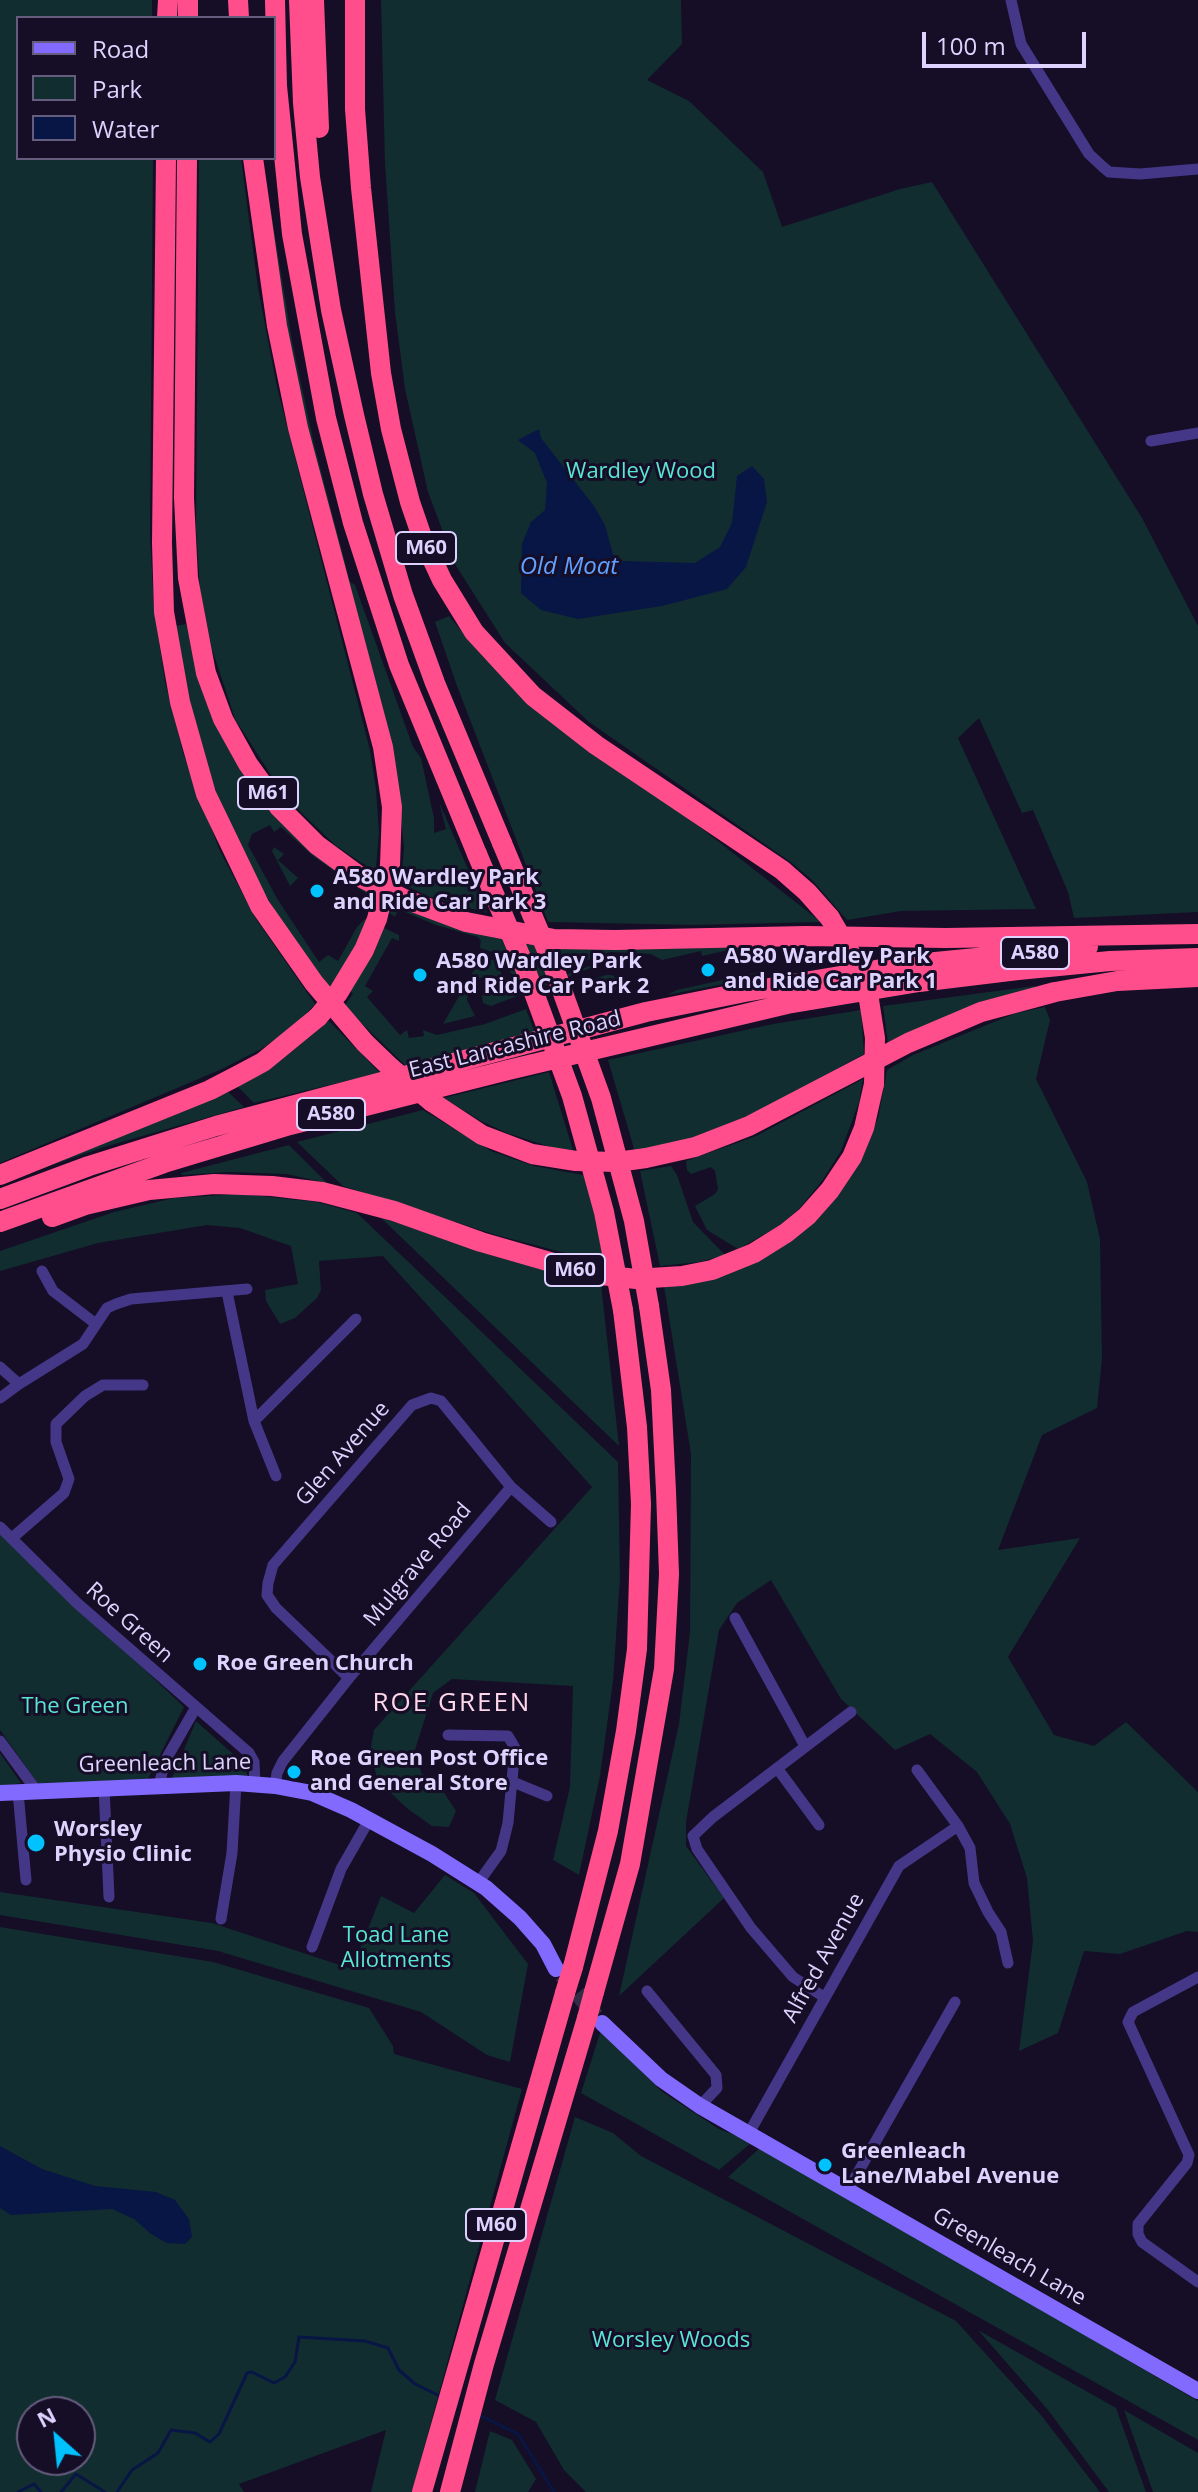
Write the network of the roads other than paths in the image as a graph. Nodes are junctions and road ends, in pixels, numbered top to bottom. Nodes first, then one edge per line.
1 (299, 0) edge
2 (314, 0) edge
3 (355, 0) edge
4 (1011, 0) edge
5 (276, 43) edge
6 (166, 160) edge
7 (187, 160) edge
8 (253, 160) edge
9 (1198, 169) edge
10 (323, 250) junction
11 (1198, 433) edge
12 (1151, 441) dead end
13 (1198, 935) edge
14 (876, 937) joint
15 (946, 938) junction
16 (1198, 958) edge
17 (872, 970) junction
18 (1198, 977) edge
19 (1009, 1004) joint
20 (0, 1175) edge
21 (0, 1199) edge
22 (0, 1222) edge
23 (0, 1234) edge
24 (42, 1271) dead end
25 (247, 1289) dead end
26 (227, 1292) junction
27 (356, 1319) dead end
28 (96, 1324) junction
29 (0, 1367) edge
30 (19, 1384) junction
31 (143, 1385) dead end
32 (0, 1398) edge
33 (254, 1421) junction
34 (276, 1476) dead end
35 (511, 1487) junction
36 (551, 1522) dead end
37 (0, 1527) edge
38 (12, 1538) junction
39 (735, 1618) dead end
40 (349, 1678) junction
41 (195, 1709) junction
42 (851, 1712) dead end
43 (448, 1735) dead end
44 (0, 1741) edge
45 (805, 1746) junction
46 (777, 1768) junction
47 (917, 1770) dead end
48 (513, 1782) junction
49 (236, 1783) junction
50 (255, 1784) junction
51 (159, 1785) junction
52 (275, 1786) junction
53 (104, 1787) junction
54 (36, 1790) junction
55 (18, 1792) junction
56 (0, 1793) edge
57 (547, 1796) dead end
58 (369, 1820) junction
59 (819, 1825) dead end
60 (958, 1826) junction
61 (26, 1880) dead end
62 (478, 1883) junction
63 (109, 1897) dead end
64 (221, 1919) dead end
65 (312, 1947) dead end
66 (1008, 1963) dead end
67 (564, 1968) junction
68 (1198, 1977) edge
69 (647, 1991) dead end
70 (824, 1997) junction
71 (955, 2002) dead end
72 (594, 2020) junction
73 (700, 2106) junction
74 (749, 2133) junction
75 (848, 2190) junction
76 (1198, 2282) edge
77 (1198, 2391) edge
78 (422, 2492) edge
79 (450, 2492) edge

1 - 10 highway, M60
2 - 10 highway, M60
3 - 23 highway, M60, bridge
4 - 9 street
5 - 67 highway, M60, bridge
6 - 19 highway, M61, bridge
7 - 14 highway, M61
8 - 20 highway, bridge
10 - 72 highway, M60, bridge
11 - 12 street
13 - 15 highway, A580
13 - 17 highway, East Lancashire Road / A580
14 - 15 highway, A580
15 - 17 highway
16 - 22 highway, East Lancashire Road / A580
17 - 21 highway, East Lancashire Road / A580
18 - 19 highway, A580
24 - 28 street
25 - 26 street
26 - 28 street
26 - 33 street
27 - 33 street
28 - 30 street
29 - 30 street
30 - 32 street
31 - 38 street
33 - 34 street
35 - 36 street, Glen Avenue
35 - 40 street, Mulgrave Road
35 - 40 street, Glen Avenue
37 - 38 street, Roe Green
38 - 41 street, Roe Green
39 - 45 street
40 - 52 street, Mulgrave Road
41 - 50 street, Roe Green
41 - 51 street
42 - 45 street
43 - 48 street
44 - 54 street
45 - 46 street
46 - 59 street
46 - 70 street
47 - 60 street
48 - 57 street
48 - 62 street
49 - 50 street, Greenleach Lane
49 - 51 street, Greenleach Lane
49 - 64 street
50 - 52 street, Greenleach Lane
51 - 53 street, Greenleach Lane
52 - 58 street, Greenleach Lane
53 - 54 street, Greenleach Lane
53 - 63 street
54 - 55 street, Greenleach Lane
55 - 56 street, Greenleach Lane
55 - 61 street
58 - 62 street, Greenleach Lane
58 - 65 street
60 - 66 street
60 - 70 street, Alfred Avenue
62 - 67 street, Greenleach Lane
67 - 78 highway, M60, bridge
68 - 76 street
69 - 73 street
70 - 74 street, Alfred Avenue
71 - 75 street
72 - 73 street, Greenleach Lane
72 - 79 highway, M60
73 - 74 street, Greenleach Lane
74 - 75 street, Greenleach Lane
75 - 77 street, Greenleach Lane

